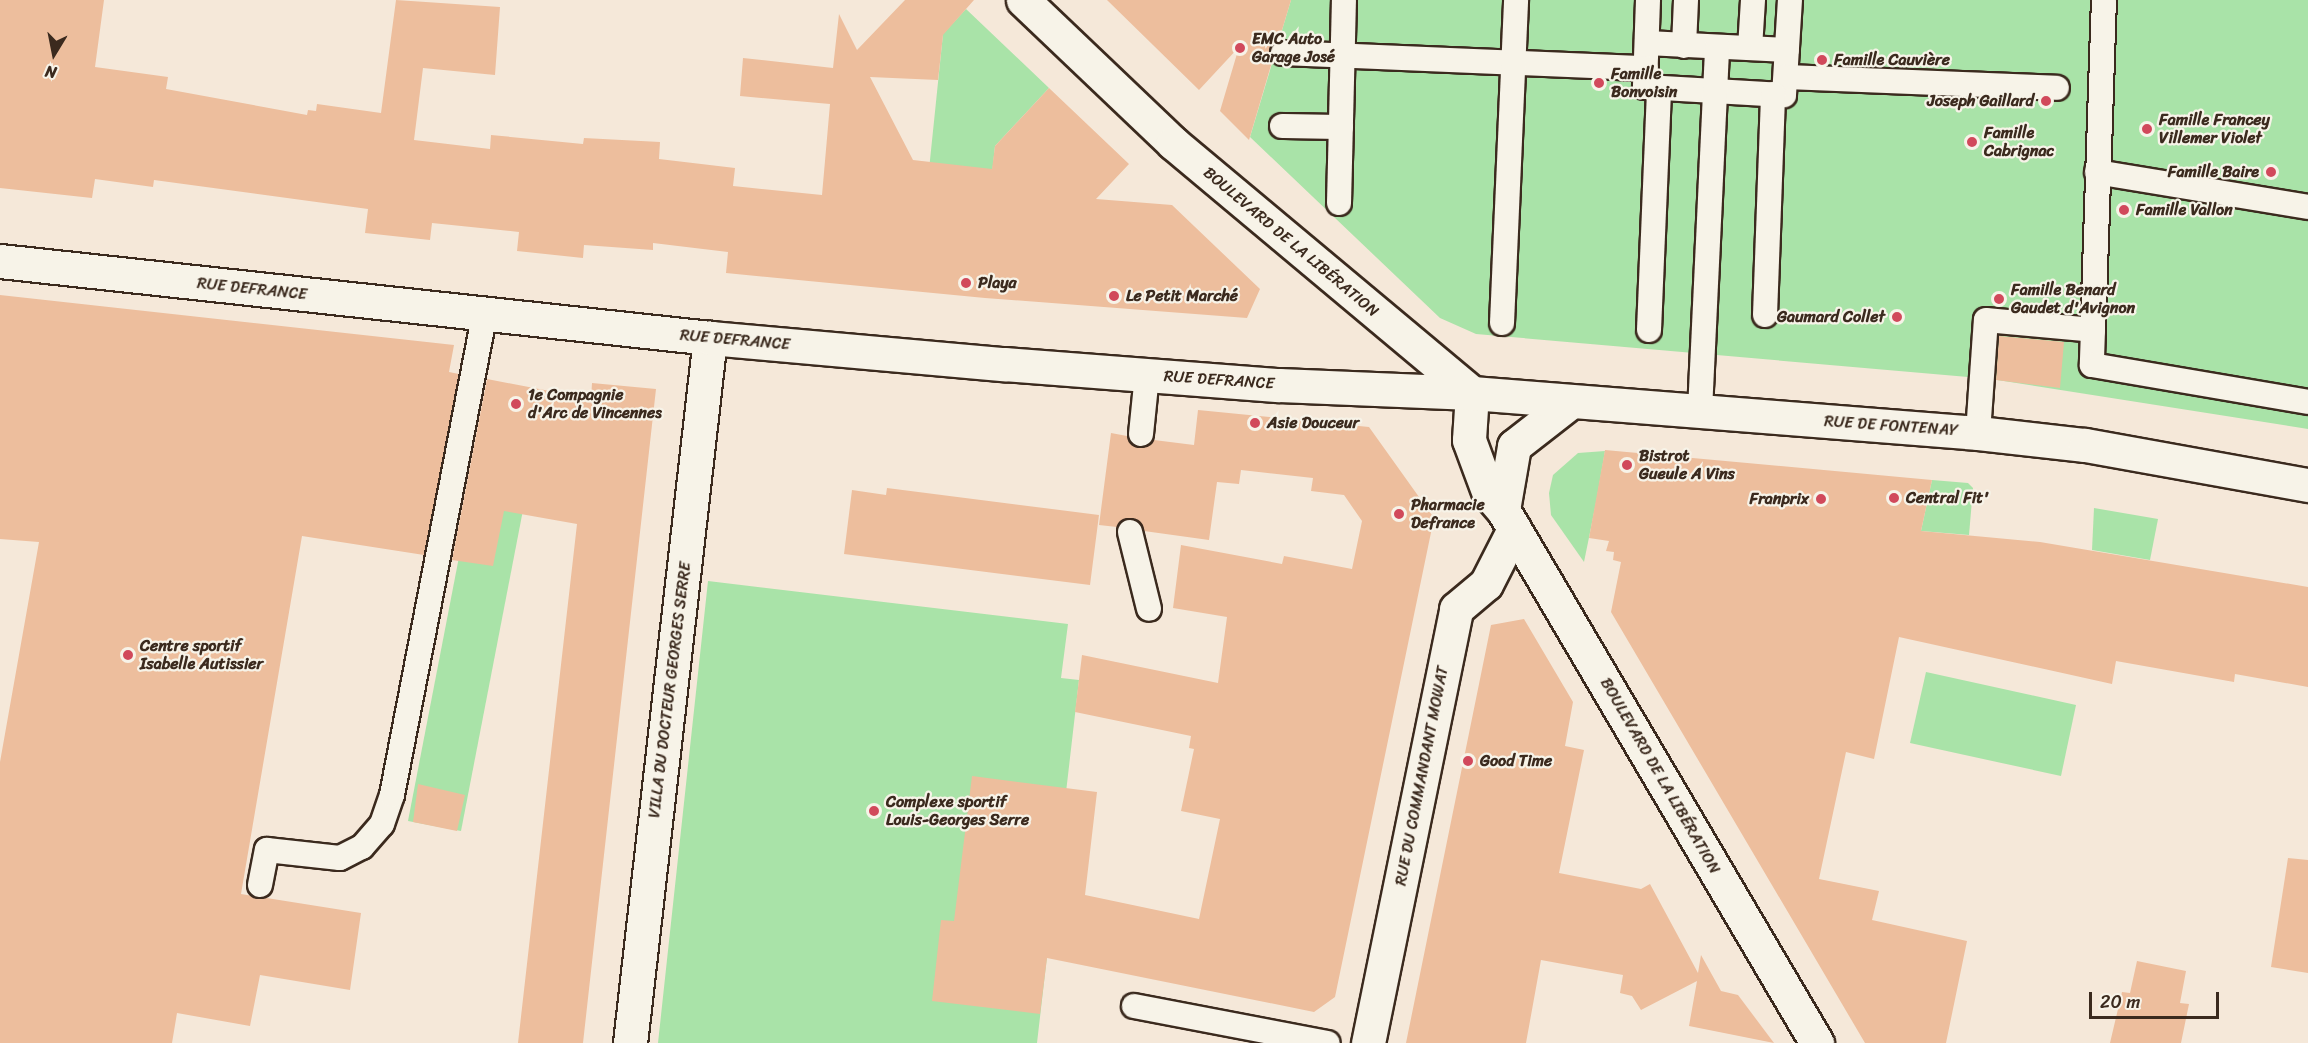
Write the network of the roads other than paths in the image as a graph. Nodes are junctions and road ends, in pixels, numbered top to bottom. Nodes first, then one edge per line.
1 (1023, 0) edge
2 (1344, 0) edge
3 (1516, 0) edge
4 (1648, 0) edge
5 (1686, 0) edge
6 (1753, 0) edge
7 (1790, 0) edge
8 (2104, 0) edge
9 (1647, 43) junction
10 (1684, 45) junction
11 (1717, 47) junction
12 (1750, 48) junction
13 (1787, 50) junction
14 (1283, 53) dead end
15 (1342, 55) junction
16 (1513, 62) junction
17 (1646, 68) junction
18 (1780, 86) junction
19 (1659, 88) junction
20 (2057, 88) dead end
21 (1715, 91) junction
22 (1282, 126) dead end
23 (1341, 127) junction
24 (2097, 172) junction
25 (1339, 203) dead end
26 (2308, 207) edge
27 (0, 261) edge
28 (486, 314) junction
29 (1765, 315) dead end
30 (1502, 323) dead end
31 (1649, 330) dead end
32 (2093, 330) junction
33 (710, 338) junction
34 (1147, 375) junction
35 (1472, 393) junction
36 (2308, 402) edge
37 (1569, 403) junction
38 (1700, 411) junction
39 (1978, 433) junction
40 (1141, 434) dead end
41 (2308, 485) edge
42 (1508, 519) junction
43 (1130, 532) dead end
44 (1149, 609) dead end
45 (260, 885) dead end
46 (1134, 1006) dead end
47 (630, 1043) edge
48 (1328, 1043) edge
49 (1368, 1043) edge
50 (1817, 1043) edge

1 - 35 main road, BOULEVARD DE LA LIBÉRATION
2 - 15 lane
3 - 16 lane
4 - 9 lane
5 - 10 lane
6 - 12 lane
7 - 13 lane
8 - 24 lane
9 - 10 lane
9 - 17 lane
10 - 11 lane
11 - 12 lane
11 - 21 lane
12 - 13 lane
13 - 18 lane
14 - 15 lane
15 - 16 lane
15 - 23 lane
16 - 17 lane
16 - 30 lane
17 - 19 lane
18 - 20 lane
18 - 21 lane
18 - 29 lane
19 - 21 lane
19 - 31 lane
21 - 38 lane
22 - 23 lane
23 - 25 lane
24 - 26 lane
24 - 32 lane
27 - 28 main road, RUE DEFRANCE
28 - 33 main road, RUE DEFRANCE
28 - 45 lane
32 - 36 lane
32 - 39 lane
33 - 34 main road, RUE DEFRANCE
33 - 47 main road, VILLA DU DOCTEUR GEORGES SERRE
34 - 35 main road, RUE DEFRANCE
34 - 40 lane
35 - 37 main road, RUE DE FONTENAY
35 - 42 main road, BOULEVARD DE LA LIBÉRATION
37 - 38 main road, RUE DE FONTENAY
37 - 42 main road
38 - 39 main road, RUE DE FONTENAY
39 - 41 main road, RUE DE FONTENAY
42 - 49 main road, RUE DU COMMANDANT MOWAT
42 - 50 main road, BOULEVARD DE LA LIBÉRATION
43 - 44 lane
46 - 48 lane

